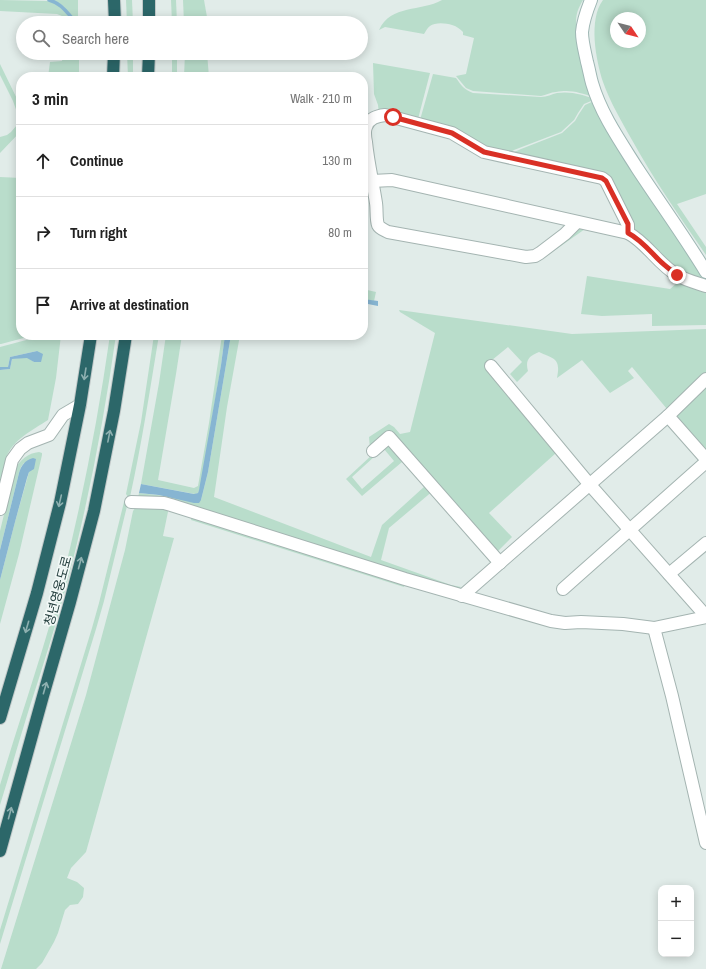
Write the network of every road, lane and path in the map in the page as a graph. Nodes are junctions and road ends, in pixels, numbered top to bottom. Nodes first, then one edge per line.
1 (114, 0) edge
2 (149, 0) edge
3 (591, 0) edge
4 (115, 16) edge
5 (149, 16) edge
6 (114, 60) edge
7 (149, 60) edge
8 (113, 72) edge
9 (148, 72) edge
10 (368, 123) edge
11 (368, 159) edge
12 (372, 181) junction
13 (578, 222) junction
14 (628, 233) junction
15 (706, 272) edge
16 (706, 286) edge
17 (90, 340) edge
18 (125, 340) edge
19 (491, 366) dead end
20 (706, 379) edge
21 (80, 405) junction
22 (668, 416) junction
23 (373, 451) dead end
24 (706, 460) edge
25 (590, 484) junction
26 (131, 502) dead end
27 (0, 510) edge
28 (630, 529) junction
29 (706, 542) edge
30 (500, 563) junction
31 (669, 574) junction
32 (563, 589) dead end
33 (462, 596) junction
34 (705, 613) edge
35 (654, 628) junction
36 (0, 718) edge
37 (705, 837) edge
38 (0, 851) edge

1 - 4 highway
2 - 5 highway
3 - 15 street
6 - 8 highway
7 - 9 highway
10 - 14 street
11 - 12 street
12 - 13 street
12 - 13 street
13 - 14 street
14 - 16 street
17 -> 21 highway, 청년영웅도로
38 -> 18 highway, 청년영웅도로
19 - 25 street
20 - 22 street
21 - 27 street
21 -> 36 highway, 청년영웅도로
22 - 24 street
22 - 25 street
23 - 30 street
24 - 28 street
25 - 28 street
25 - 30 street
26 - 33 street
28 - 31 street
28 - 32 street
29 - 31 street
30 - 33 street
31 - 34 street
33 - 35 street
34 - 35 street
35 - 37 street

